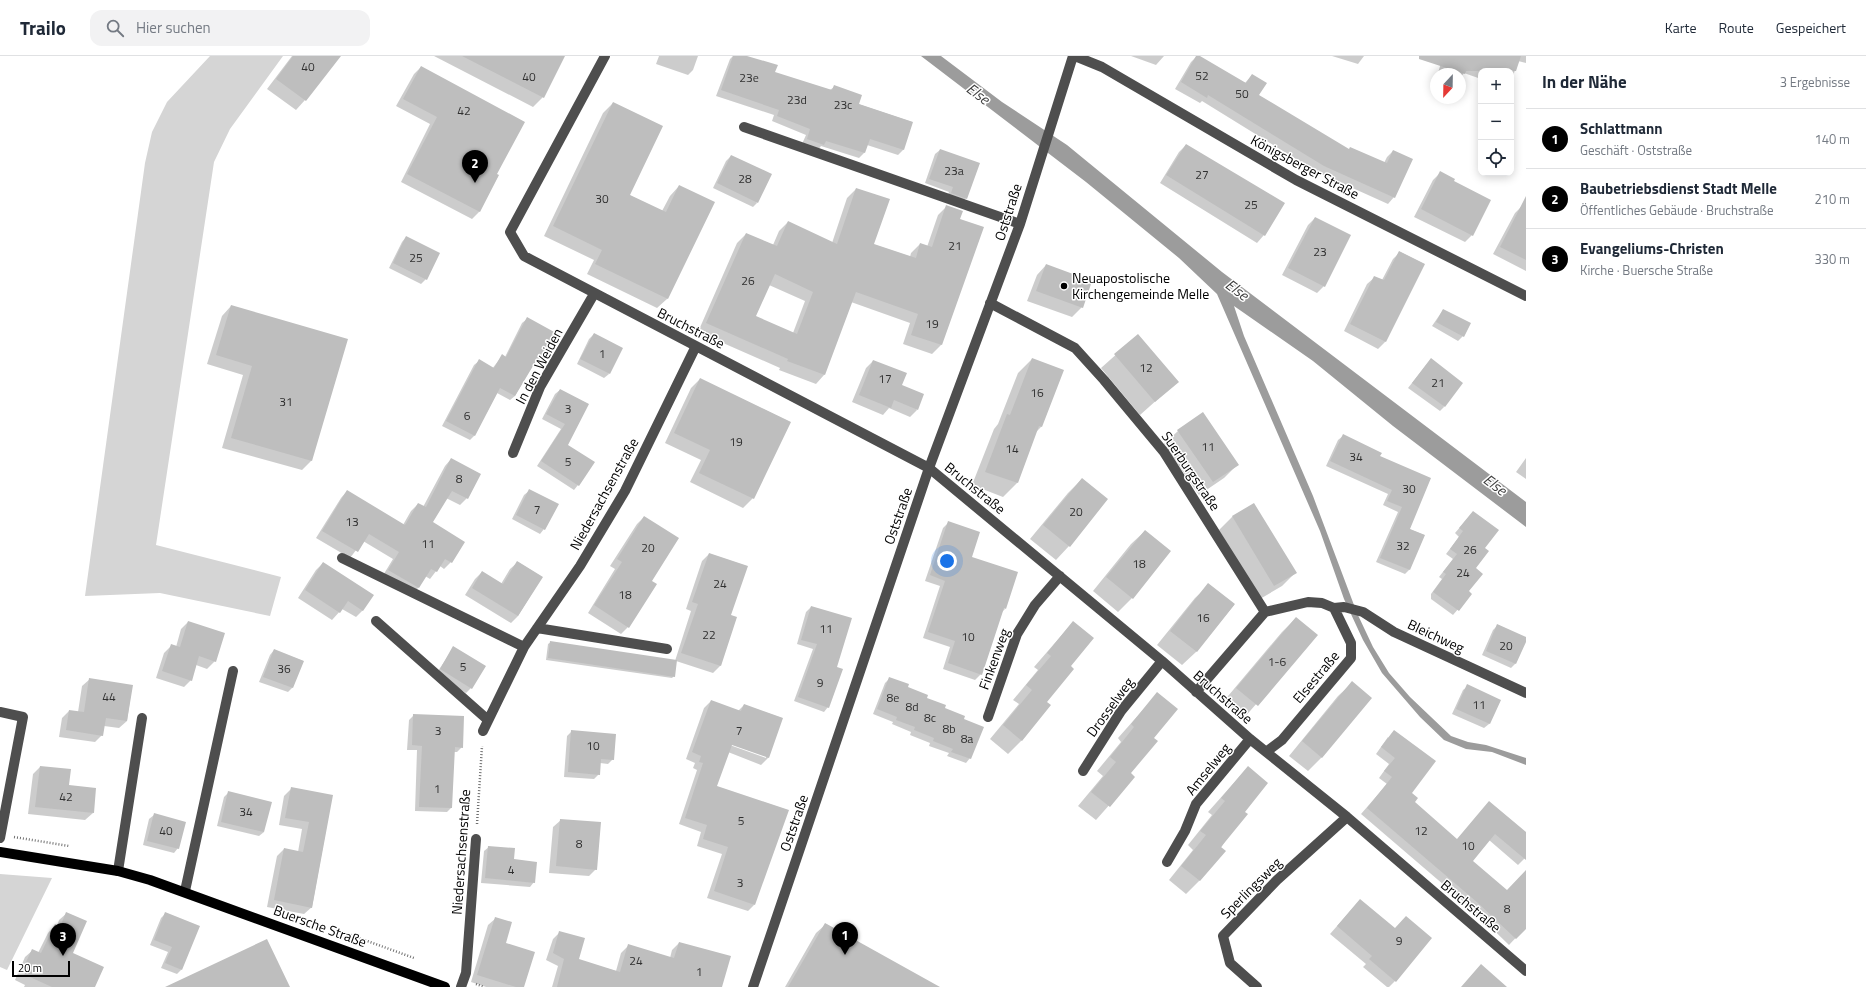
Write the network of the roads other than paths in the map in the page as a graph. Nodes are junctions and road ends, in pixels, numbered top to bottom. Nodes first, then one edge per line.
1 (605, 56) edge
2 (1074, 56) edge
3 (744, 127) dead end
4 (1020, 224) junction
5 (594, 294) junction
6 (1526, 296) edge
7 (990, 303) junction
8 (696, 346) junction
9 (512, 453) dead end
10 (929, 468) junction
11 (342, 558) dead end
12 (1060, 576) junction
13 (1339, 608) junction
14 (1265, 612) junction
15 (376, 621) dead end
16 (537, 628) junction
17 (524, 647) junction
18 (667, 648) dead end
19 (1162, 661) junction
20 (233, 671) dead end
21 (1196, 692) junction
22 (1526, 693) edge
23 (0, 712) edge
24 (988, 717) dead end
25 (142, 718) dead end
26 (488, 720) junction
27 (483, 731) road end
28 (1250, 739) junction
29 (1266, 752) junction
30 (1083, 771) dead end
31 (1347, 817) junction
32 (0, 838) edge
33 (476, 839) road end
34 (0, 852) edge
35 (1167, 862) dead end
36 (118, 871) junction
37 (185, 891) junction
38 (1526, 971) edge
39 (440, 986) edge
40 (461, 987) edge
41 (753, 987) edge
42 (1257, 987) edge

1 - 5 street, Bruchstraße
2 - 4 street, Oststraße
2 - 6 street, Königsberger Straße
3 - 4 street
4 - 7 street, Oststraße
5 - 8 street, Bruchstraße
5 - 9 street, In den Weiden
7 - 10 street, Oststraße
7 - 14 street, Suerburgstraße
8 - 10 street, Bruchstraße
8 - 16 street, Niedersachsenstraße
10 - 12 street, Bruchstraße
10 - 41 street, Oststraße
11 - 17 street
12 - 19 street, Bruchstraße
12 - 24 street, Finkenweg
13 - 14 street, Bleichweg
13 - 22 street, Bleichweg
13 - 29 street, Elsestraße
14 - 21 street
15 - 26 street
16 - 17 street, Niedersachsenstraße
16 - 18 street
17 - 26 street, Niedersachsenstraße
19 - 21 street, Bruchstraße
19 - 30 street, Drosselweg
20 - 37 street
21 - 28 street, Bruchstraße
23 - 32 street
25 - 36 street
26 - 27 street, Niedersachsenstraße
28 - 29 street, Bruchstraße
28 - 35 street, Amselweg
29 - 31 street, Bruchstraße
31 - 38 street, Bruchstraße
31 - 42 street, Sperlingsweg
33 - 40 street, Niedersachsenstraße
34 - 36 main road, Buersche Straße
36 - 37 main road, Buersche Straße
37 - 39 main road, Buersche Straße

